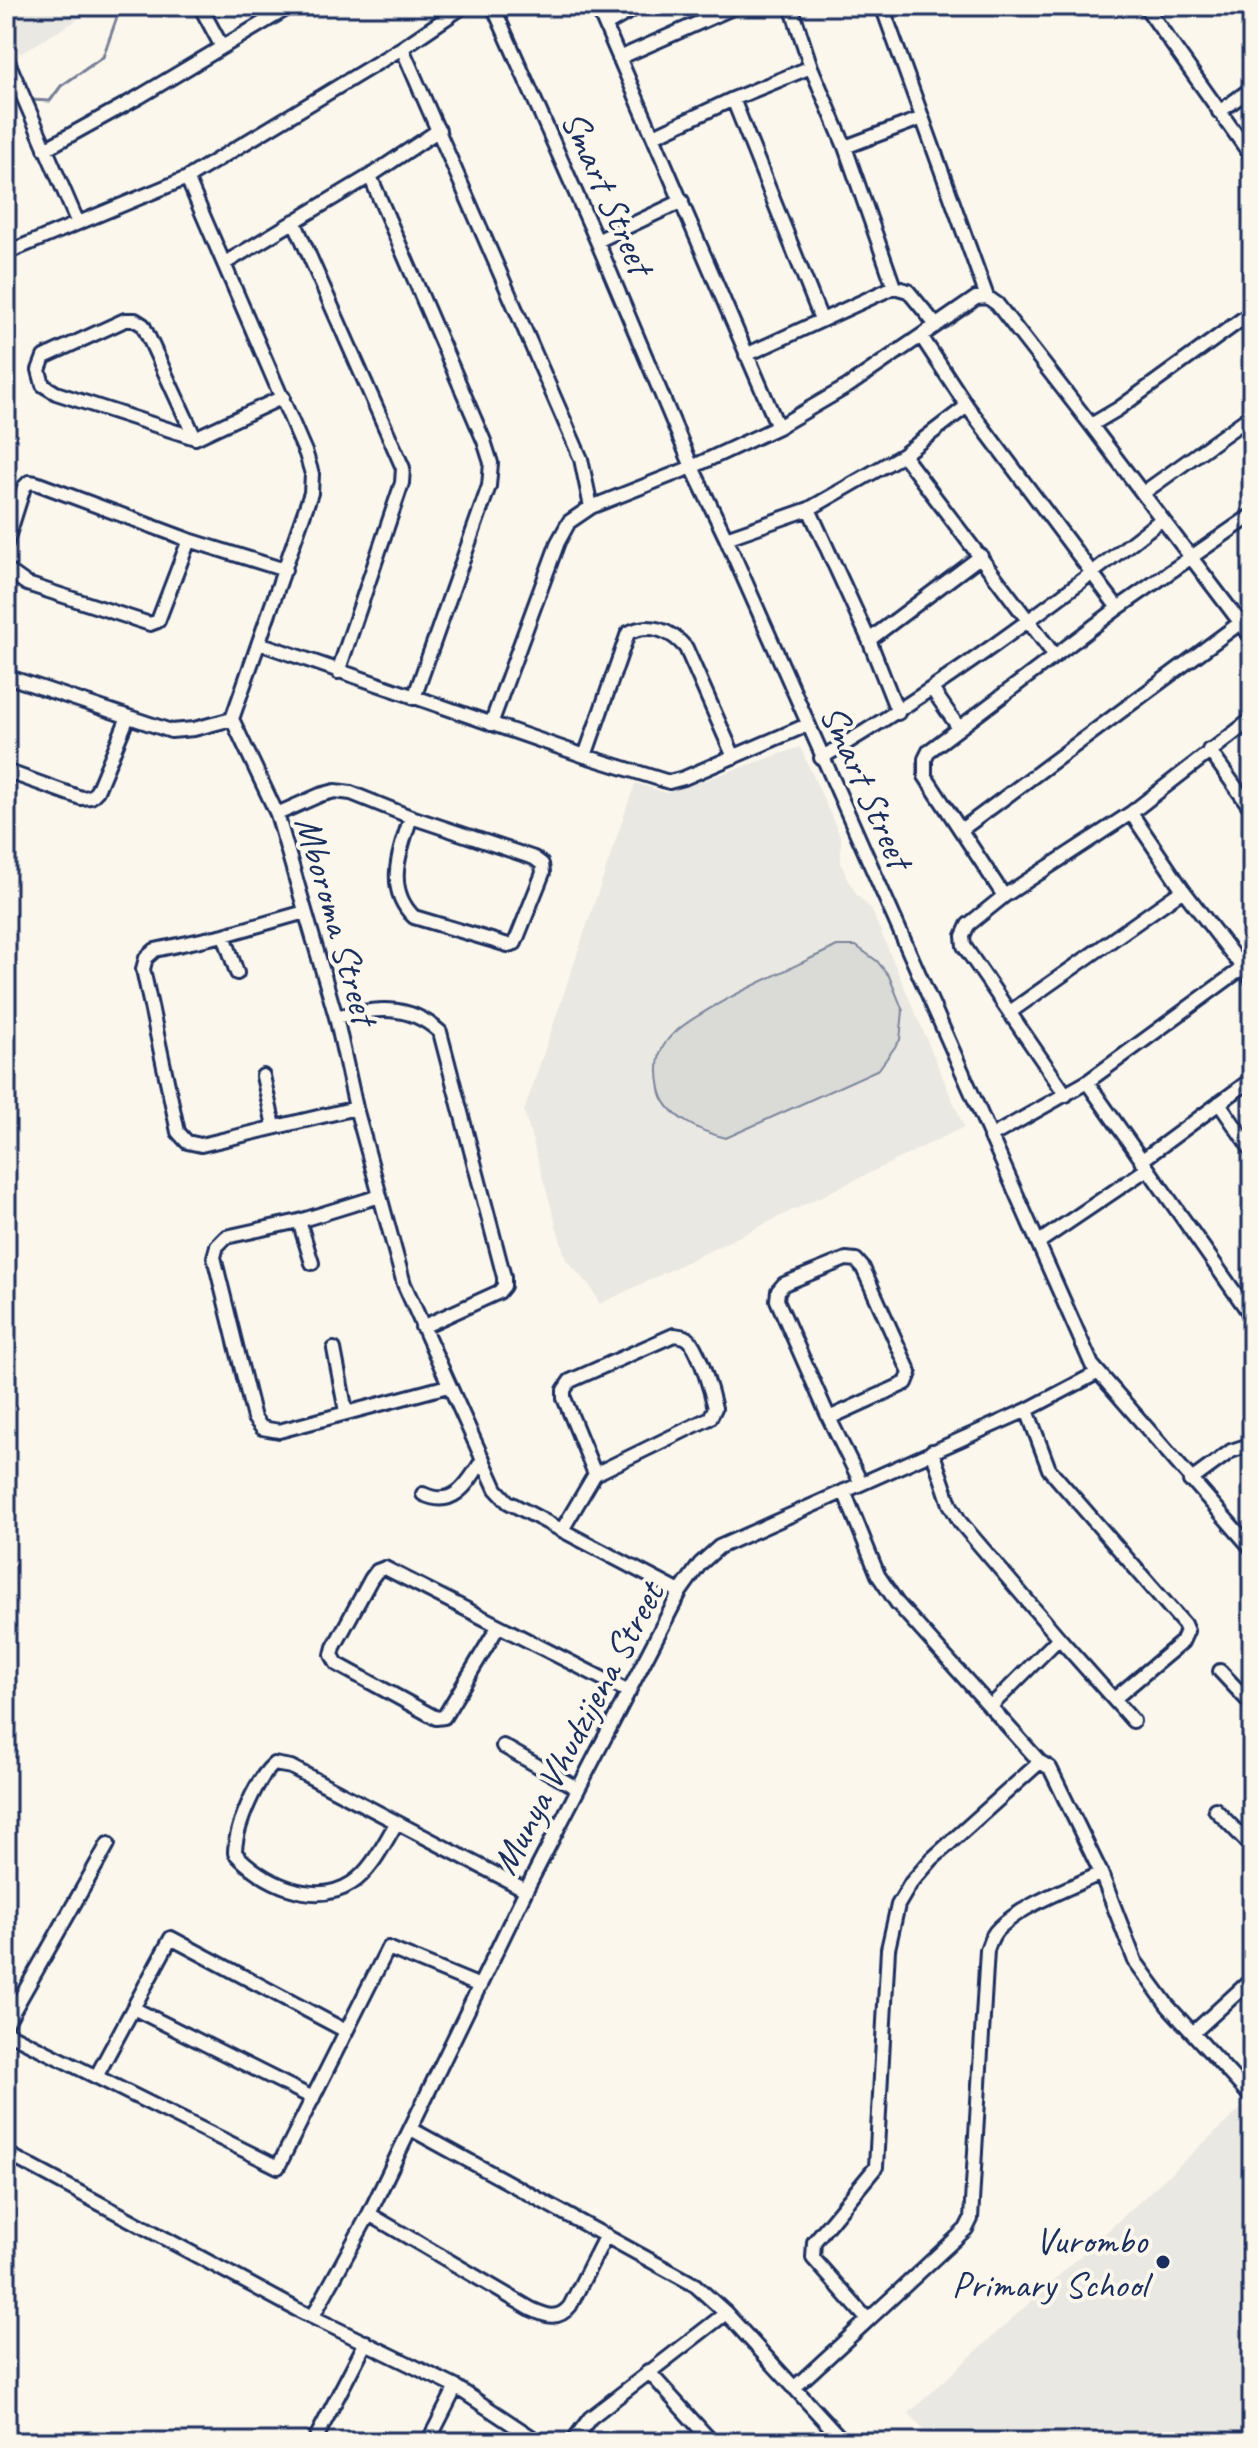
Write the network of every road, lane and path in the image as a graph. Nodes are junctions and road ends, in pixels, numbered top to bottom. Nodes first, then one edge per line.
1 (200, 6) edge
2 (291, 6) edge
3 (464, 6) edge
4 (493, 6) edge
5 (597, 6) edge
6 (639, 6) edge
7 (737, 6) edge
8 (791, 6) edge
9 (882, 6) edge
10 (1145, 6) edge
11 (606, 25) junction
12 (222, 47) junction
13 (402, 48) junction
14 (6, 57) edge
15 (619, 58) junction
16 (811, 67) junction
17 (1252, 88) edge
18 (733, 99) junction
19 (1219, 112) junction
20 (922, 118) junction
21 (439, 130) junction
22 (654, 136) junction
23 (845, 147) junction
24 (45, 149) junction
25 (1252, 157) edge
26 (370, 176) junction
27 (187, 178) junction
28 (682, 201) junction
29 (77, 221) junction
30 (294, 221) junction
31 (597, 241) junction
32 (6, 253) edge
33 (225, 263) junction
34 (894, 287) junction
35 (987, 297) junction
36 (1252, 312) edge
37 (821, 319) junction
38 (936, 325) junction
39 (921, 336) junction
40 (746, 355) junction
41 (283, 397) junction
42 (967, 406) junction
43 (1252, 415) edge
44 (1091, 425) junction
45 (778, 427) junction
46 (195, 438) junction
47 (903, 455) junction
48 (692, 467) junction
49 (1143, 493) junction
50 (591, 507) junction
51 (809, 509) junction
52 (1252, 515) edge
53 (1162, 519) junction
54 (726, 538) junction
55 (189, 540) junction
56 (6, 544) edge
57 (981, 556) junction
58 (1193, 557) junction
59 (6, 569) edge
60 (285, 570) junction
61 (1092, 574) junction
62 (1118, 608) junction
63 (1252, 614) edge
64 (1028, 619) junction
65 (1240, 622) junction
66 (1252, 638) edge
67 (869, 640) junction
68 (259, 643) junction
69 (1055, 656) junction
70 (338, 672) junction
71 (6, 676) edge
72 (932, 689) junction
73 (414, 698) junction
74 (898, 713) junction
75 (128, 717) junction
76 (232, 719) junction
77 (1252, 719) edge
78 (491, 724) junction
79 (807, 725) junction
80 (959, 728) junction
81 (1209, 750) junction
82 (585, 756) junction
83 (734, 757) junction
84 (821, 758) junction
85 (6, 771) edge
86 (1252, 810) edge
87 (1131, 813) junction
88 (277, 814) junction
89 (411, 817) junction
90 (961, 830) junction
91 (1183, 890) junction
92 (1004, 896) junction
93 (305, 912) junction
94 (224, 935) junction
95 (1247, 965) edge
96 (237, 973) dead end
97 (1252, 980) edge
98 (1010, 1012) junction
99 (336, 1017) junction
100 (263, 1076) dead end
101 (1252, 1079) edge
102 (1087, 1082) junction
103 (1066, 1095) junction
104 (1219, 1103) junction
105 (356, 1108) junction
106 (274, 1126) junction
107 (990, 1137) junction
108 (1252, 1151) edge
109 (1144, 1165) junction
110 (380, 1196) junction
111 (299, 1221) junction
112 (1039, 1242) junction
113 (312, 1263) dead end
114 (1252, 1317) edge
115 (422, 1327) junction
116 (334, 1349) dead end
117 (1097, 1373) junction
118 (448, 1386) junction
119 (1027, 1410) junction
120 (346, 1412) junction
121 (829, 1418) junction
122 (1252, 1444) edge
123 (932, 1451) junction
124 (483, 1459) junction
125 (595, 1474) junction
126 (1190, 1481) junction
127 (861, 1483) junction
128 (844, 1491) junction
129 (423, 1494) dead end
130 (562, 1530) junction
131 (1252, 1549) edge
132 (680, 1592) junction
133 (498, 1627) junction
134 (1059, 1638) junction
135 (1220, 1671) dead end
136 (629, 1692) junction
137 (1114, 1699) junction
138 (1252, 1705) edge
139 (990, 1707) junction
140 (1133, 1721) dead end
141 (503, 1746) dead end
142 (1040, 1762) junction
143 (578, 1789) junction
144 (1215, 1809) dead end
145 (396, 1824) junction
146 (108, 1844) dead end
147 (1252, 1847) edge
148 (1101, 1873) junction
149 (526, 1890) junction
150 (1252, 1979) edge
151 (480, 1986) junction
152 (133, 2008) junction
153 (6, 2024) edge
154 (346, 2031) junction
155 (6, 2032) edge
156 (1194, 2032) junction
157 (96, 2077) junction
158 (313, 2098) junction
159 (1252, 2098) edge
160 (411, 2129) junction
161 (6, 2153) edge
162 (369, 2214) junction
163 (606, 2235) junction
164 (726, 2313) junction
165 (313, 2316) junction
166 (868, 2320) junction
167 (366, 2342) junction
168 (648, 2371) junction
169 (456, 2387) junction
170 (794, 2388) junction
171 (314, 2442) edge
172 (428, 2442) edge
173 (539, 2442) edge
174 (572, 2442) edge
175 (712, 2442) edge
176 (844, 2442) edge

1 - 12 street
2 - 12 street
3 - 13 street
4 - 31 street, Smart Street
5 - 11 street
6 - 11 street
7 - 15 street
8 - 16 street
9 - 20 street
10 - 19 street
11 - 15 street
12 - 24 street
13 - 21 street
13 - 27 street
14 - 24 street
15 - 22 street
16 - 18 street
16 - 23 street
17 - 19 street
18 - 22 street
18 - 37 street
19 - 25 street
20 - 23 street
20 - 35 street
21 - 26 street
21 - 50 street
22 - 28 street
23 - 34 street
24 - 29 street
26 - 30 street
26 - 73 street
27 - 29 street
27 - 33 street
28 - 31 street
28 - 40 street
29 - 32 street
30 - 33 street
30 - 70 street
31 - 48 street, Smart Street
33 - 41 street
34 - 37 street
34 - 38 street
35 - 38 street
35 - 44 street
36 - 44 street
37 - 40 street
38 - 39 street
39 - 42 street
39 - 45 street
40 - 45 street
41 - 46 street
41 - 60 street
42 - 47 street
42 - 61 street
43 - 49 street
44 - 49 street
45 - 48 street
46 - 46 street
47 - 51 street
47 - 57 street
48 - 50 street
48 - 54 street, Smart Street
49 - 53 street
50 - 78 street
51 - 54 street
51 - 67 street
52 - 58 street
53 - 58 street
53 - 61 street
54 - 79 street, Smart Street
55 - 56 street
55 - 59 street
55 - 60 street
57 - 64 street
57 - 67 street
58 - 62 street
58 - 65 street
60 - 68 street
61 - 62 street
61 - 64 street
62 - 69 street
63 - 65 street
64 - 69 street
64 - 72 street
65 - 66 street
65 - 90 street
67 - 74 street
68 - 70 street
68 - 76 street
69 - 80 street
70 - 73 street
71 - 75 street
72 - 74 street
72 - 80 street
73 - 78 street
74 - 84 street
75 - 76 street
75 - 85 street
76 - 88 street, Mboroma Street
77 - 81 street
78 - 82 street
79 - 83 street
79 - 84 street, Smart Street
80 - 90 street
81 - 86 street
81 - 87 street
82 - 83 street
82 - 83 street
84 - 107 street, Smart Street
87 - 91 street
87 - 92 street
88 - 89 street
88 - 93 street, Mboroma Street
89 - 89 street
90 - 92 street
91 - 95 street
91 - 98 street
92 - 98 street
93 - 94 street
93 - 99 street, Mboroma Street
94 - 96 street
94 - 106 street
95 - 97 street
95 - 102 street
98 - 103 street
99 - 105 street, Mboroma Street
99 - 115 street
100 - 106 street
101 - 104 street
102 - 103 street
102 - 109 street
103 - 107 street
104 - 108 street
104 - 109 street
105 - 106 street
105 - 110 street, Mboroma Street
107 - 112 street, Smart Street
109 - 112 street
109 - 114 street
110 - 111 street
110 - 115 street, Mboroma Street
111 - 113 street
111 - 120 street
112 - 117 street, Smart Street
115 - 118 street, Mboroma Street
116 - 120 street
117 - 119 street, Munya Vhudzijena Street
117 - 126 street, Smart Street
118 - 120 street
118 - 124 street, Mboroma Street
119 - 123 street, Munya Vhudzijena Street
119 - 137 street
121 - 121 street
121 - 127 street
122 - 126 street
123 - 127 street, Munya Vhudzijena Street
123 - 134 street
124 - 129 street
124 - 130 street, Mboroma Street
125 - 125 street
125 - 130 street
126 - 131 street, Smart Street
127 - 128 street, Munya Vhudzijena Street
128 - 132 street, Munya Vhudzijena Street
128 - 139 street
130 - 132 street, Mboroma Street
132 - 136 street, Munya Vhudzijena Street
133 - 133 street
133 - 136 street
134 - 137 street
134 - 139 street
135 - 138 street
136 - 143 street, Munya Vhudzijena Street
137 - 140 street
139 - 142 street
141 - 143 street
142 - 148 street
142 - 166 street
143 - 149 street, Munya Vhudzijena Street
144 - 147 street
145 - 145 street
145 - 149 street
146 - 153 street
148 - 156 street
148 - 166 street
149 - 151 street, Munya Vhudzijena Street
150 - 156 street
151 - 154 street
151 - 160 street, Munya Vhudzijena Street
152 - 154 street
152 - 157 street
152 - 158 street
154 - 158 street
155 - 157 street
156 - 159 street
157 - 158 street
160 - 162 street, Munya Vhudzijena Street
160 - 163 street
161 - 165 street
162 - 163 street
162 - 165 street, Munya Vhudzijena Street
163 - 164 street
164 - 168 street
164 - 170 street
165 - 167 street
166 - 170 street
167 - 169 street
167 - 171 street
168 - 174 street
168 - 175 street
169 - 172 street
169 - 173 street
170 - 176 street

